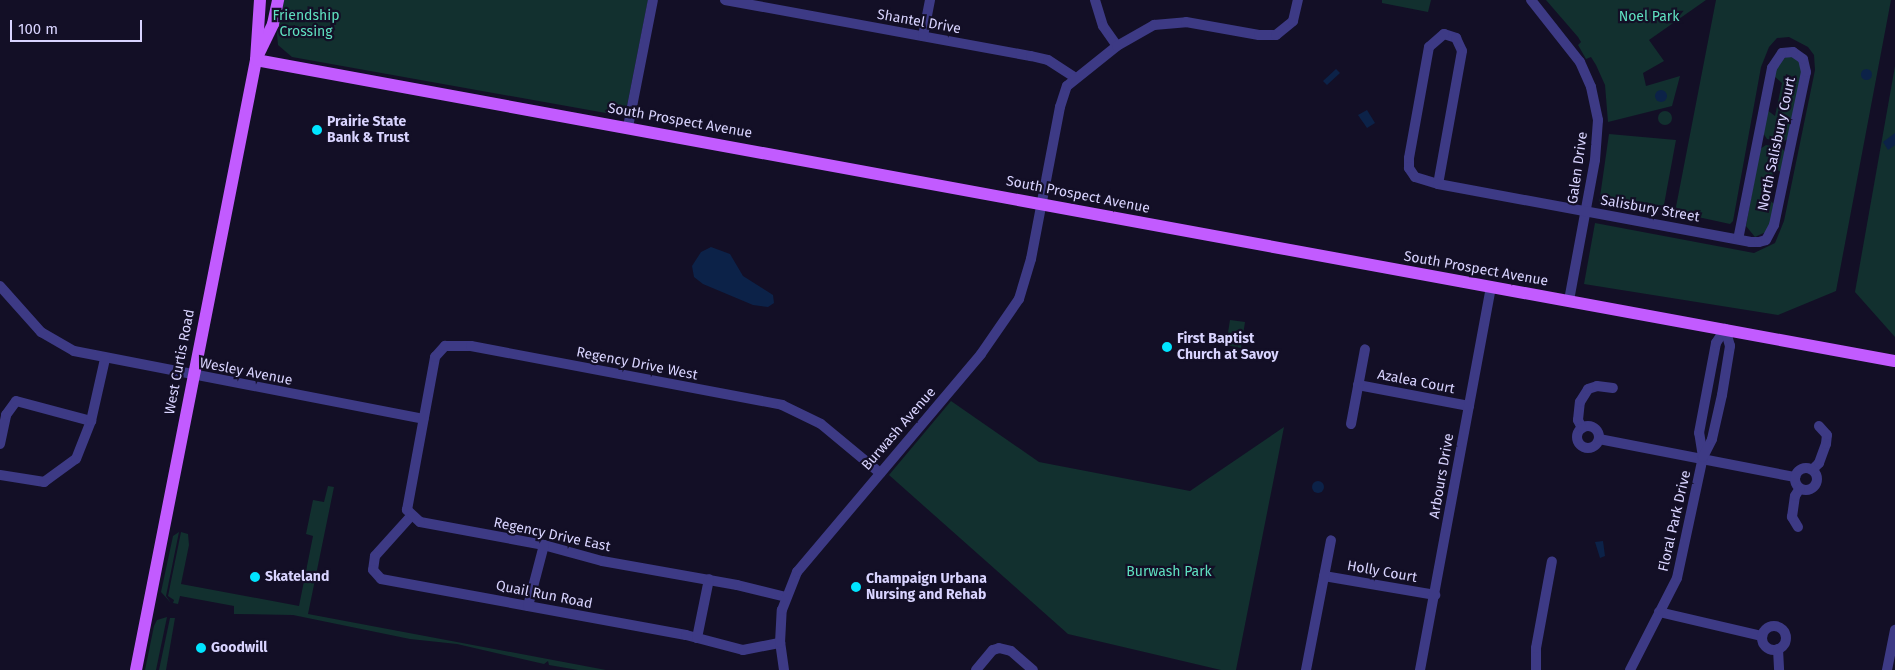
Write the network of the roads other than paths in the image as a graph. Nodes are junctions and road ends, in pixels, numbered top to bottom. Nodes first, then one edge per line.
1 (260, 0) edge
2 (278, 0) edge
3 (653, 0) edge
4 (725, 0) edge
5 (930, 0) edge
6 (1094, 0) edge
7 (1298, 0) edge
8 (1531, 0) edge
9 (923, 36) junction
10 (1117, 46) junction
11 (256, 60) junction
12 (1074, 77) junction
13 (628, 127) junction
14 (1438, 184) junction
15 (1041, 203) junction
16 (1585, 211) junction
17 (1738, 239) junction
18 (0, 286) edge
19 (1491, 287) junction
20 (1569, 300) junction
21 (1725, 329) junction
22 (1366, 349) dead end
23 (105, 360) junction
24 (1895, 361) edge
25 (192, 376) junction
26 (1358, 385) junction
27 (1613, 388) dead end
28 (1706, 393) junction
29 (1722, 395) junction
30 (1469, 406) junction
31 (423, 419) junction
32 (91, 421) junction
33 (1351, 424) dead end
34 (1819, 426) dead end
35 (1582, 428) junction
36 (1599, 439) junction
37 (0, 444) edge
38 (1703, 457) junction
39 (1812, 470) junction
40 (880, 472) junction
41 (0, 475) edge
42 (1795, 477) junction
43 (1800, 488) junction
44 (411, 516) junction
45 (1798, 528) dead end
46 (1331, 540) dead end
47 (544, 545) junction
48 (1552, 561) dead end
49 (1324, 576) junction
50 (709, 579) junction
51 (1435, 595) junction
52 (786, 597) junction
53 (528, 606) junction
54 (1659, 612) junction
55 (1895, 630) edge
56 (1762, 636) junction
57 (697, 638) junction
58 (780, 643) junction
59 (1778, 649) junction
60 (136, 670) edge
61 (784, 670) edge
62 (976, 670) edge
63 (1033, 670) edge
64 (1306, 670) edge
65 (1420, 670) edge
66 (1536, 670) edge
67 (1630, 670) edge
68 (1779, 670) edge
69 (1887, 670) edge

1 - 11 main road, West Curtis Road
2 - 11 main road, West Curtis Road
3 - 13 street
4 - 9 street, Shantel Drive
5 - 9 street
6 - 10 street
7 - 10 street
8 - 16 street, Galen Drive
9 - 12 street, Shantel Drive
10 - 12 street
11 - 13 main road, South Prospect Avenue
11 - 25 main road, West Curtis Road
12 - 15 street, Burwash Avenue
13 - 15 main road, South Prospect Avenue
14 - 14 street, Salisbury Street
14 - 16 street, Salisbury Street
15 - 19 main road, South Prospect Avenue
15 - 40 street, Burwash Avenue
16 - 17 street, Salisbury Street
16 - 20 street, Galen Drive
17 - 17 street, North Salisbury Court
18 - 23 street, Wesley Avenue
19 - 20 main road, South Prospect Avenue
19 - 30 street, Arbours Drive
20 - 21 main road, South Prospect Avenue
21 - 24 main road, South Prospect Avenue
21 - 28 street, Floral Park Drive
21 - 29 street, Floral Park Drive
22 - 26 street, Azalea Court
23 - 25 street, Wesley Avenue
23 - 32 street
25 - 31 street, Wesley Avenue
25 - 60 main road, West Curtis Road
26 - 30 street, Azalea Court
26 - 33 street, Azalea Court
27 - 35 street
28 - 29 street
28 - 38 street, Floral Park Drive
29 - 38 street, Floral Park Drive
30 - 51 street, Arbours Drive
31 - 40 street, Regency Drive West
31 - 44 street
32 - 37 street
32 - 41 street
34 - 39 street
35 - 36 street
35 - 36 street
36 - 38 street
38 - 42 street
38 - 54 street, Floral Park Drive
39 - 42 street
39 - 43 street
40 - 52 street, Burwash Avenue
42 - 43 street
43 - 45 street
44 - 47 street, Regency Drive East
44 - 53 street, Quail Run Road
46 - 49 street
47 - 50 street, Regency Drive East
47 - 53 street
48 - 66 street
49 - 51 street, Holly Court
49 - 64 street
50 - 52 street, Regency Drive East
50 - 57 street
51 - 65 street, Arbours Drive
52 - 58 street, Burwash Avenue
53 - 57 street, Quail Run Road
54 - 56 street
54 - 67 street, Floral Park Drive
55 - 69 street
56 - 59 street
56 - 59 street
57 - 58 street, Quail Run Road
58 - 61 street, Burwash Avenue
59 - 68 street
62 - 63 street

